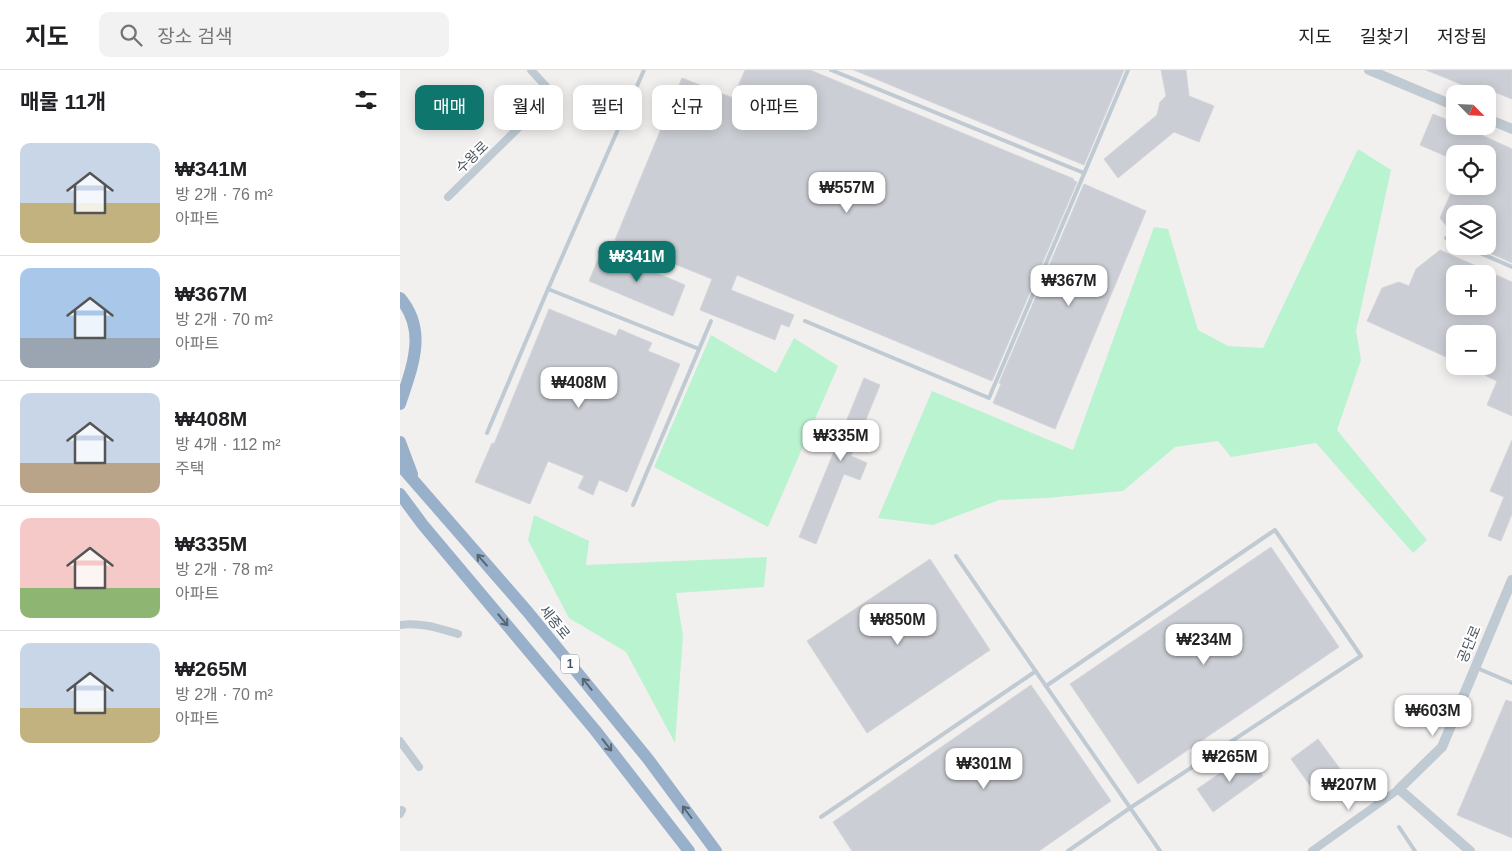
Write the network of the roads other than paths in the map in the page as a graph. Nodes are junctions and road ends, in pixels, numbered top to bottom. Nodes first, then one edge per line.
1 (531, 70) edge
2 (644, 70) edge
3 (831, 70) edge
4 (1128, 70) edge
5 (1369, 70) edge
6 (1446, 102) edge
7 (1496, 122) edge
8 (1512, 129) edge
9 (1084, 173) junction
10 (448, 197) dead end
11 (1485, 255) edge
12 (1512, 267) edge
13 (548, 289) junction
14 (400, 298) edge
15 (711, 320) dead end
16 (805, 321) dead end
17 (699, 349) junction
18 (415, 358) junction
19 (400, 377) edge
20 (400, 404) edge
21 (487, 433) dead end
22 (400, 442) edge
23 (400, 465) edge
24 (416, 483) junction
25 (402, 497) edge
26 (633, 505) dead end
27 (956, 556) dead end
28 (1512, 580) edge
29 (400, 625) edge
30 (458, 634) dead end
31 (1475, 667) junction
32 (1036, 671) junction
33 (1512, 683) edge
34 (1046, 686) junction
35 (400, 741) edge
36 (419, 767) dead end
37 (1398, 789) junction
38 (1130, 808) junction
39 (821, 817) dead end
40 (1399, 827) dead end
41 (689, 851) edge
42 (716, 851) edge
43 (1068, 851) edge
44 (1160, 851) edge
45 (1312, 851) edge
46 (1415, 851) edge
47 (1470, 851) edge

1 - 10 street, 수왕로
2 - 13 lane
3 - 9 lane
4 - 9 lane
5 - 6 street
7 - 8 street
9 - 16 lane
11 - 12 lane
13 - 17 lane
13 - 21 lane
14 - 18 highway
15 - 17 lane
17 - 26 lane
18 - 19 highway
18 - 20 highway
22 - 24 highway
23 - 24 highway, 세종로 / 1
42 -> 24 highway, 세종로 / 1
25 -> 41 highway, 1
27 - 32 lane
28 - 31 street, 공단로
29 - 30 street
31 - 33 lane
31 - 37 street, 공단로
32 - 34 lane
32 - 39 lane
34 - 38 lane
34 - 38 lane
35 - 36 street
37 - 45 street, 공단로
37 - 47 street
38 - 43 lane
38 - 44 lane
40 - 46 lane

